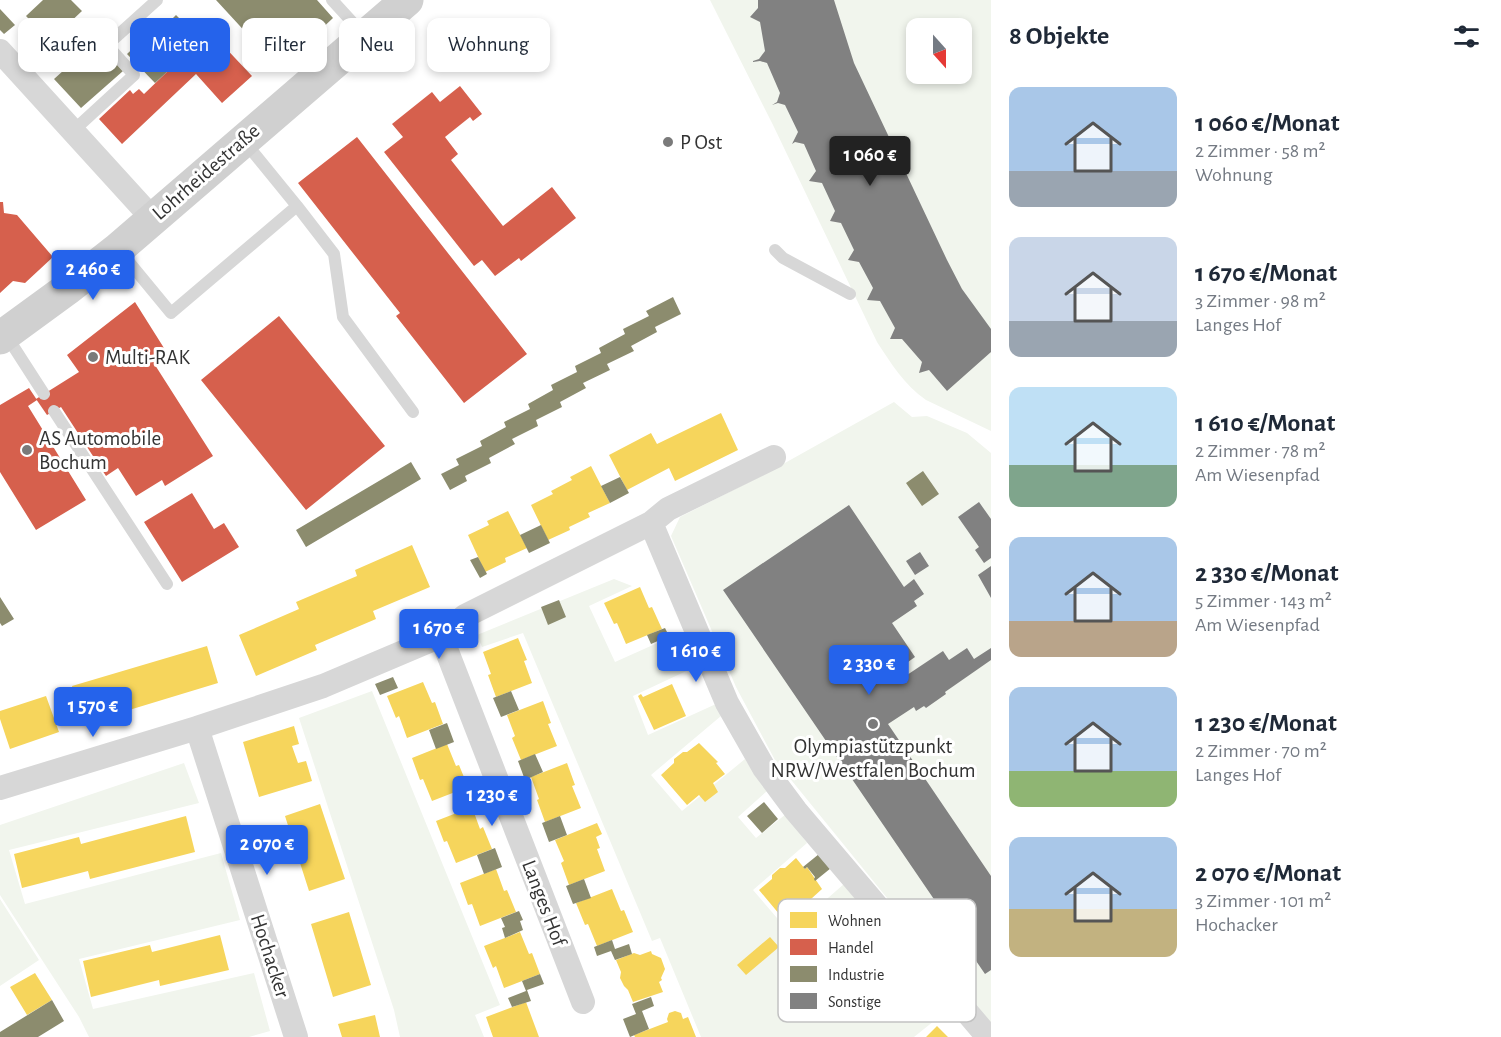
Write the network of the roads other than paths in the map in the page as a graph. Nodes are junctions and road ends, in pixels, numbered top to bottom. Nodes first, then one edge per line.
1 (156, 0) edge
2 (333, 0) edge
3 (407, 0) edge
4 (349, 18) edge
5 (386, 18) edge
6 (0, 51) edge
7 (339, 58) edge
8 (73, 131) junction
9 (243, 140) junction
10 (297, 206) junction
11 (153, 219) junction
12 (118, 249) junction
13 (775, 250) dead end
14 (850, 294) dead end
15 (3, 336) edge
16 (44, 394) dead end
17 (54, 411) dead end
18 (413, 412) dead end
19 (774, 456) dead end
20 (651, 523) junction
21 (167, 584) dead end
22 (441, 636) junction
23 (197, 728) junction
24 (0, 788) edge
25 (871, 899) edge
26 (583, 1002) dead end
27 (975, 1022) edge
28 (296, 1037) edge
29 (988, 1037) edge

1 - 8 lane
2 - 4 lane
3 - 5 street, Lohrheidestraße
6 - 8 street
7 - 9 street, Lohrheidestraße
8 - 11 street
9 - 10 lane
9 - 11 street, Lohrheidestraße
10 - 12 lane
10 - 18 lane
11 - 12 street, Lohrheidestraße
12 - 15 street, Lohrheidestraße
13 - 14 lane
15 - 16 lane
17 - 21 lane
19 - 20 street
20 - 22 street
20 - 25 street
22 - 23 street
22 - 26 street, Langes Hof
23 - 24 street
23 - 28 street, Hochacker
27 - 29 street

